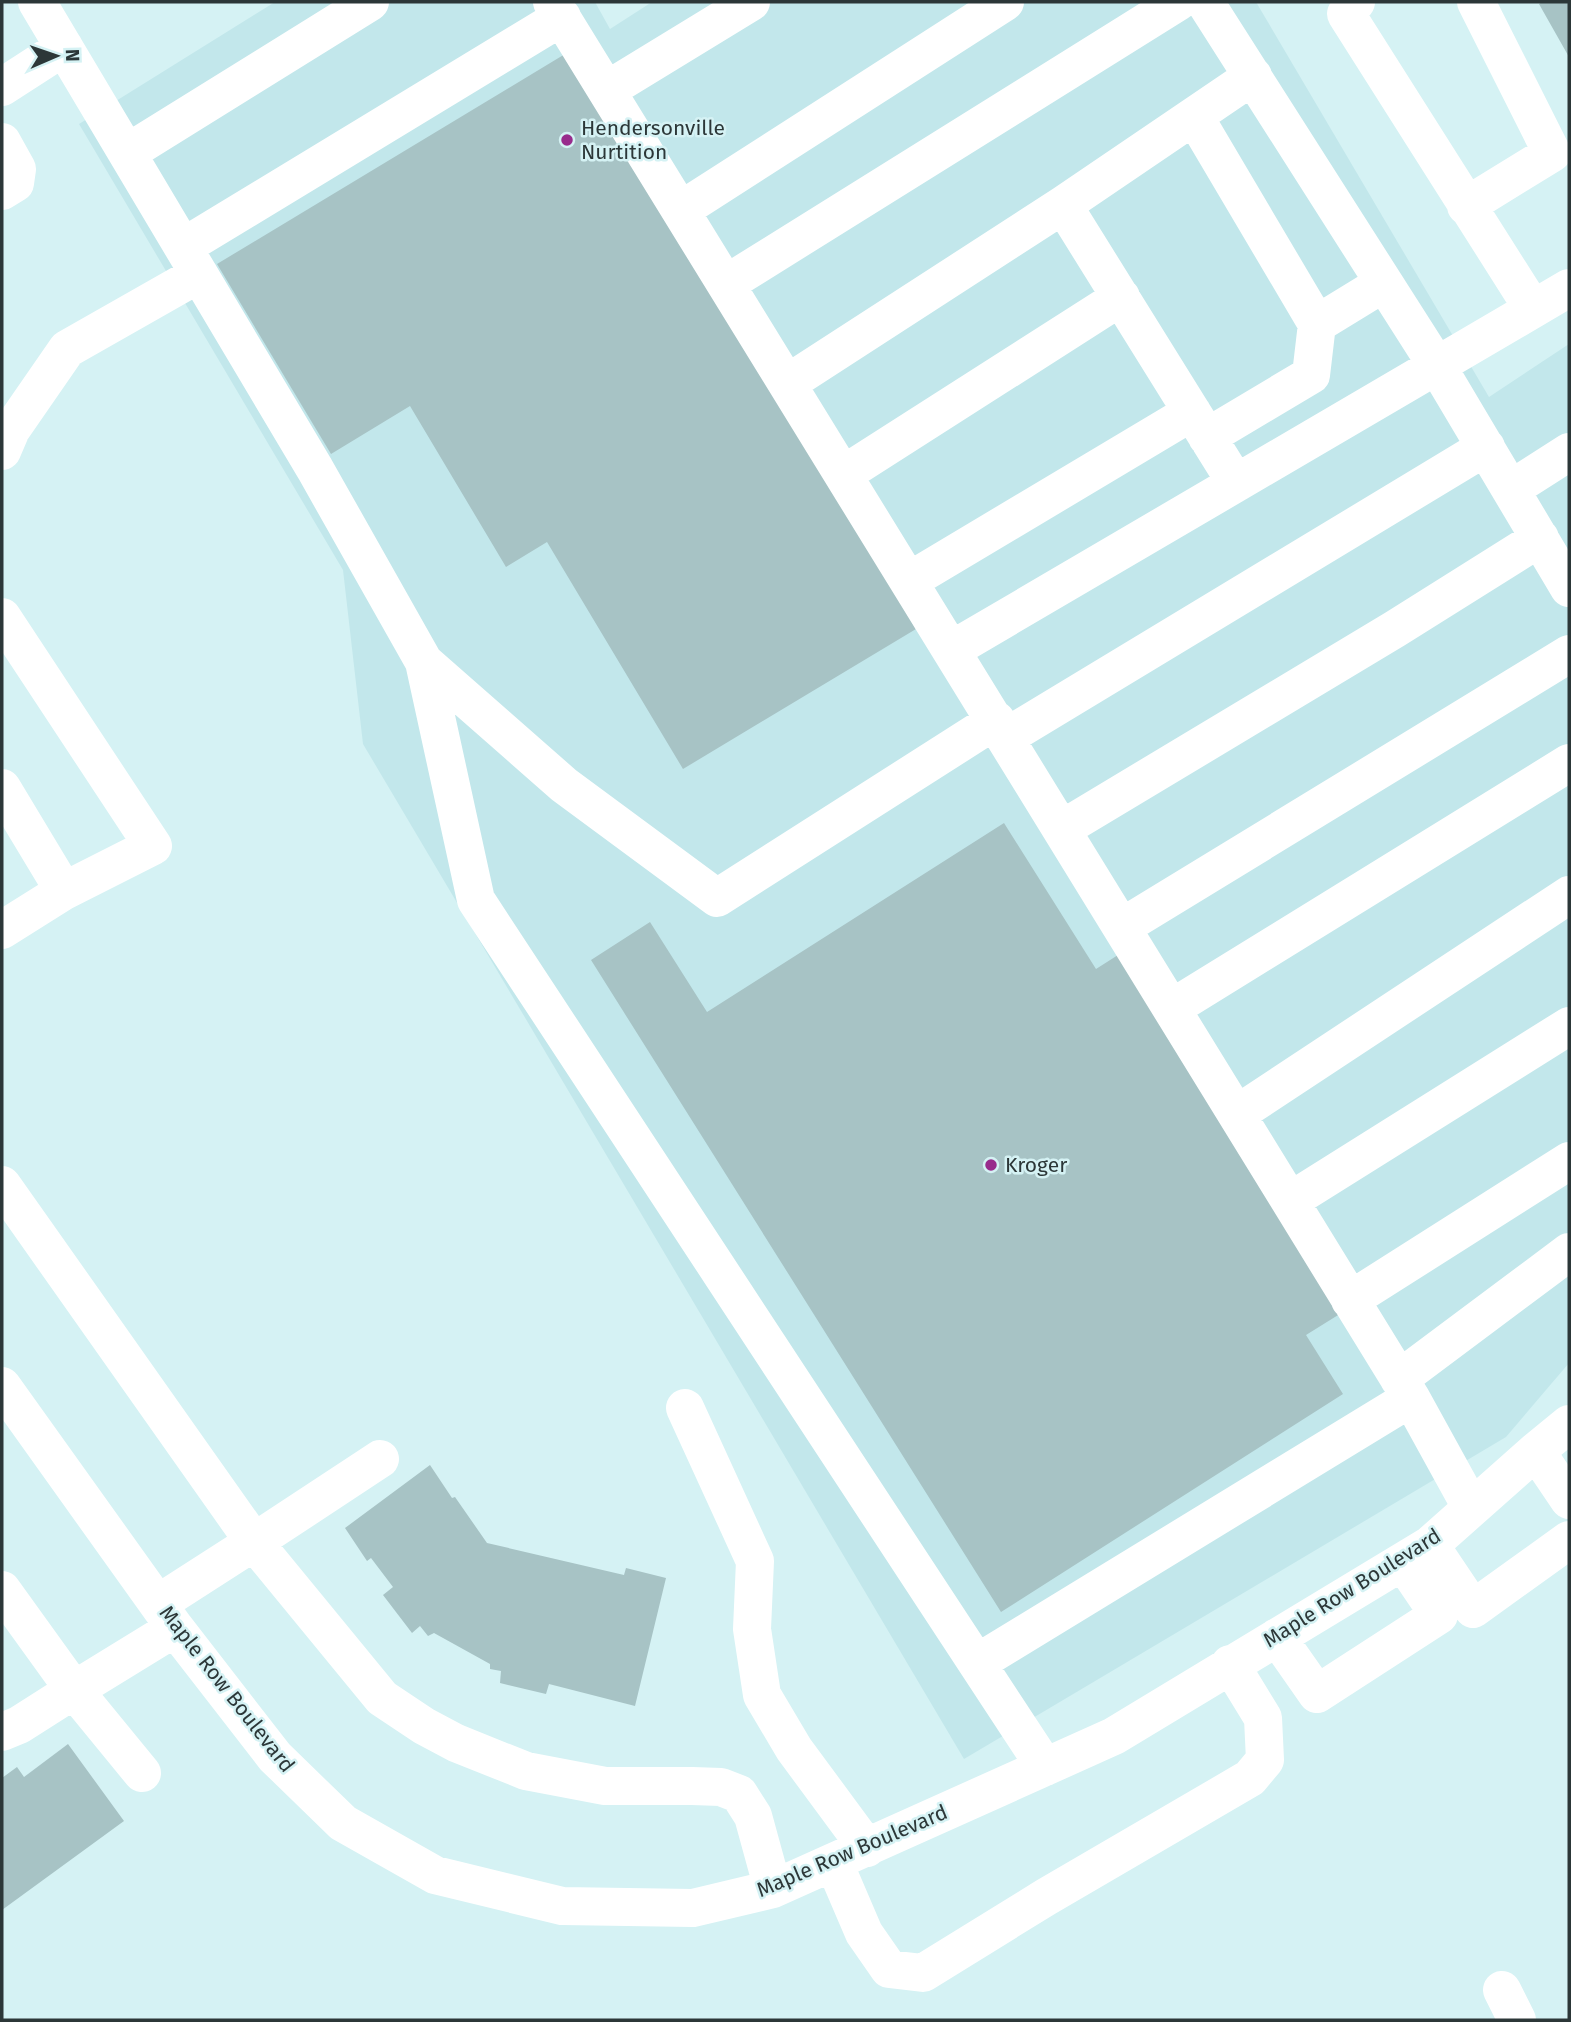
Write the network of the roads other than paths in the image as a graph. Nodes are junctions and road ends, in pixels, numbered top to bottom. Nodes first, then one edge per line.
1 (37, 2) edge
2 (370, 2) edge
3 (751, 2) edge
4 (1005, 2) edge
5 (1178, 2) edge
6 (1206, 2) edge
7 (1356, 2) edge
8 (1476, 2) edge
9 (557, 9) edge
10 (64, 47) junction
11 (1253, 76) junction
12 (2, 87) edge
13 (607, 90) junction
14 (1194, 116) junction
15 (2, 142) edge
16 (127, 153) junction
17 (2, 191) edge
18 (1063, 205) junction
19 (1466, 205) junction
20 (681, 210) junction
21 (191, 261) junction
22 (1384, 283) junction
23 (726, 284) junction
24 (1569, 288) edge
25 (1121, 297) junction
26 (1533, 309) junction
27 (1317, 324) junction
28 (1437, 366) junction
29 (788, 383) junction
30 (1200, 424) junction
31 (1486, 447) junction
32 (2, 451) edge
33 (1569, 452) edge
34 (844, 474) junction
35 (1236, 483) junction
36 (1511, 489) junction
37 (1540, 538) junction
38 (909, 580) junction
39 (1569, 588) edge
40 (2, 617) edge
41 (953, 649) junction
42 (1569, 654) edge
43 (424, 662) junction
44 (1001, 729) junction
45 (1569, 764) edge
46 (2, 788) edge
47 (1062, 828) junction
48 (64, 891) junction
49 (1569, 895) edge
50 (1122, 927) junction
51 (2, 930) edge
52 (1172, 1008) junction
53 (1569, 1026) edge
54 (1237, 1114) junction
55 (1568, 1166) edge
56 (6, 1198) edge
57 (1290, 1201) junction
58 (1569, 1252) edge
59 (1350, 1300) junction
60 (2, 1386) edge
61 (1405, 1389) junction
62 (685, 1408) dead end
63 (1568, 1427) edge
64 (1536, 1451) junction
65 (380, 1459) dead end
66 (1569, 1500) edge
67 (1471, 1507) junction
68 (1569, 1541) edge
69 (254, 1542) junction
70 (1417, 1553) junction
71 (2, 1590) edge
72 (167, 1615) junction
73 (1276, 1637) junction
74 (977, 1663) junction
75 (1230, 1664) junction
76 (74, 1690) junction
77 (2, 1732) edge
78 (1045, 1767) junction
79 (142, 1773) dead end
80 (850, 1855) junction
81 (773, 1889) junction

1 - 10 street
2 - 16 street
3 - 13 street
4 - 20 street
5 - 23 street
6 - 11 street
7 - 19 street
8 - 19 street
9 - 13 street
9 - 21 street
10 - 12 street
10 - 16 street
11 - 14 street
11 - 22 street
13 - 20 street
14 - 18 street
14 - 27 street
15 - 17 street
16 - 21 street
18 - 25 street
18 - 29 street
19 - 26 street
20 - 23 street
21 - 32 street
21 - 43 street
22 - 27 street
22 - 28 street
23 - 29 street
24 - 26 street
25 - 30 street
25 - 34 street
26 - 28 street
27 - 30 street
28 - 31 street
28 - 35 street
29 - 34 street
30 - 35 street
30 - 38 street
31 - 36 street
31 - 44 street
33 - 36 street
34 - 38 street
35 - 41 street
36 - 37 street
37 - 39 street
37 - 47 street
38 - 41 street
40 - 48 street
41 - 44 street
42 - 50 street
43 - 44 street
43 - 74 street
44 - 47 street
45 - 52 street
46 - 48 street
47 - 50 street
48 - 51 street
49 - 54 street
50 - 52 street
52 - 54 street
53 - 57 street
54 - 57 street
55 - 59 street
56 - 69 street
57 - 59 street
58 - 61 street
59 - 61 street
60 - 72 street, Maple Row Boulevard
61 - 67 street
61 - 74 street
62 - 80 street
63 - 64 street, Maple Row Boulevard
64 - 66 street
64 - 67 street, Maple Row Boulevard
65 - 69 street
67 - 70 street, Maple Row Boulevard
68 - 70 street
69 - 72 street
69 - 81 street
70 - 73 street, Maple Row Boulevard
70 - 73 street
71 - 76 street
72 - 76 street
72 - 81 street, Maple Row Boulevard
73 - 75 street, Maple Row Boulevard
74 - 78 street
75 - 78 street, Maple Row Boulevard
75 - 80 street
76 - 77 street
76 - 79 street
78 - 80 street, Maple Row Boulevard
80 - 81 street, Maple Row Boulevard

